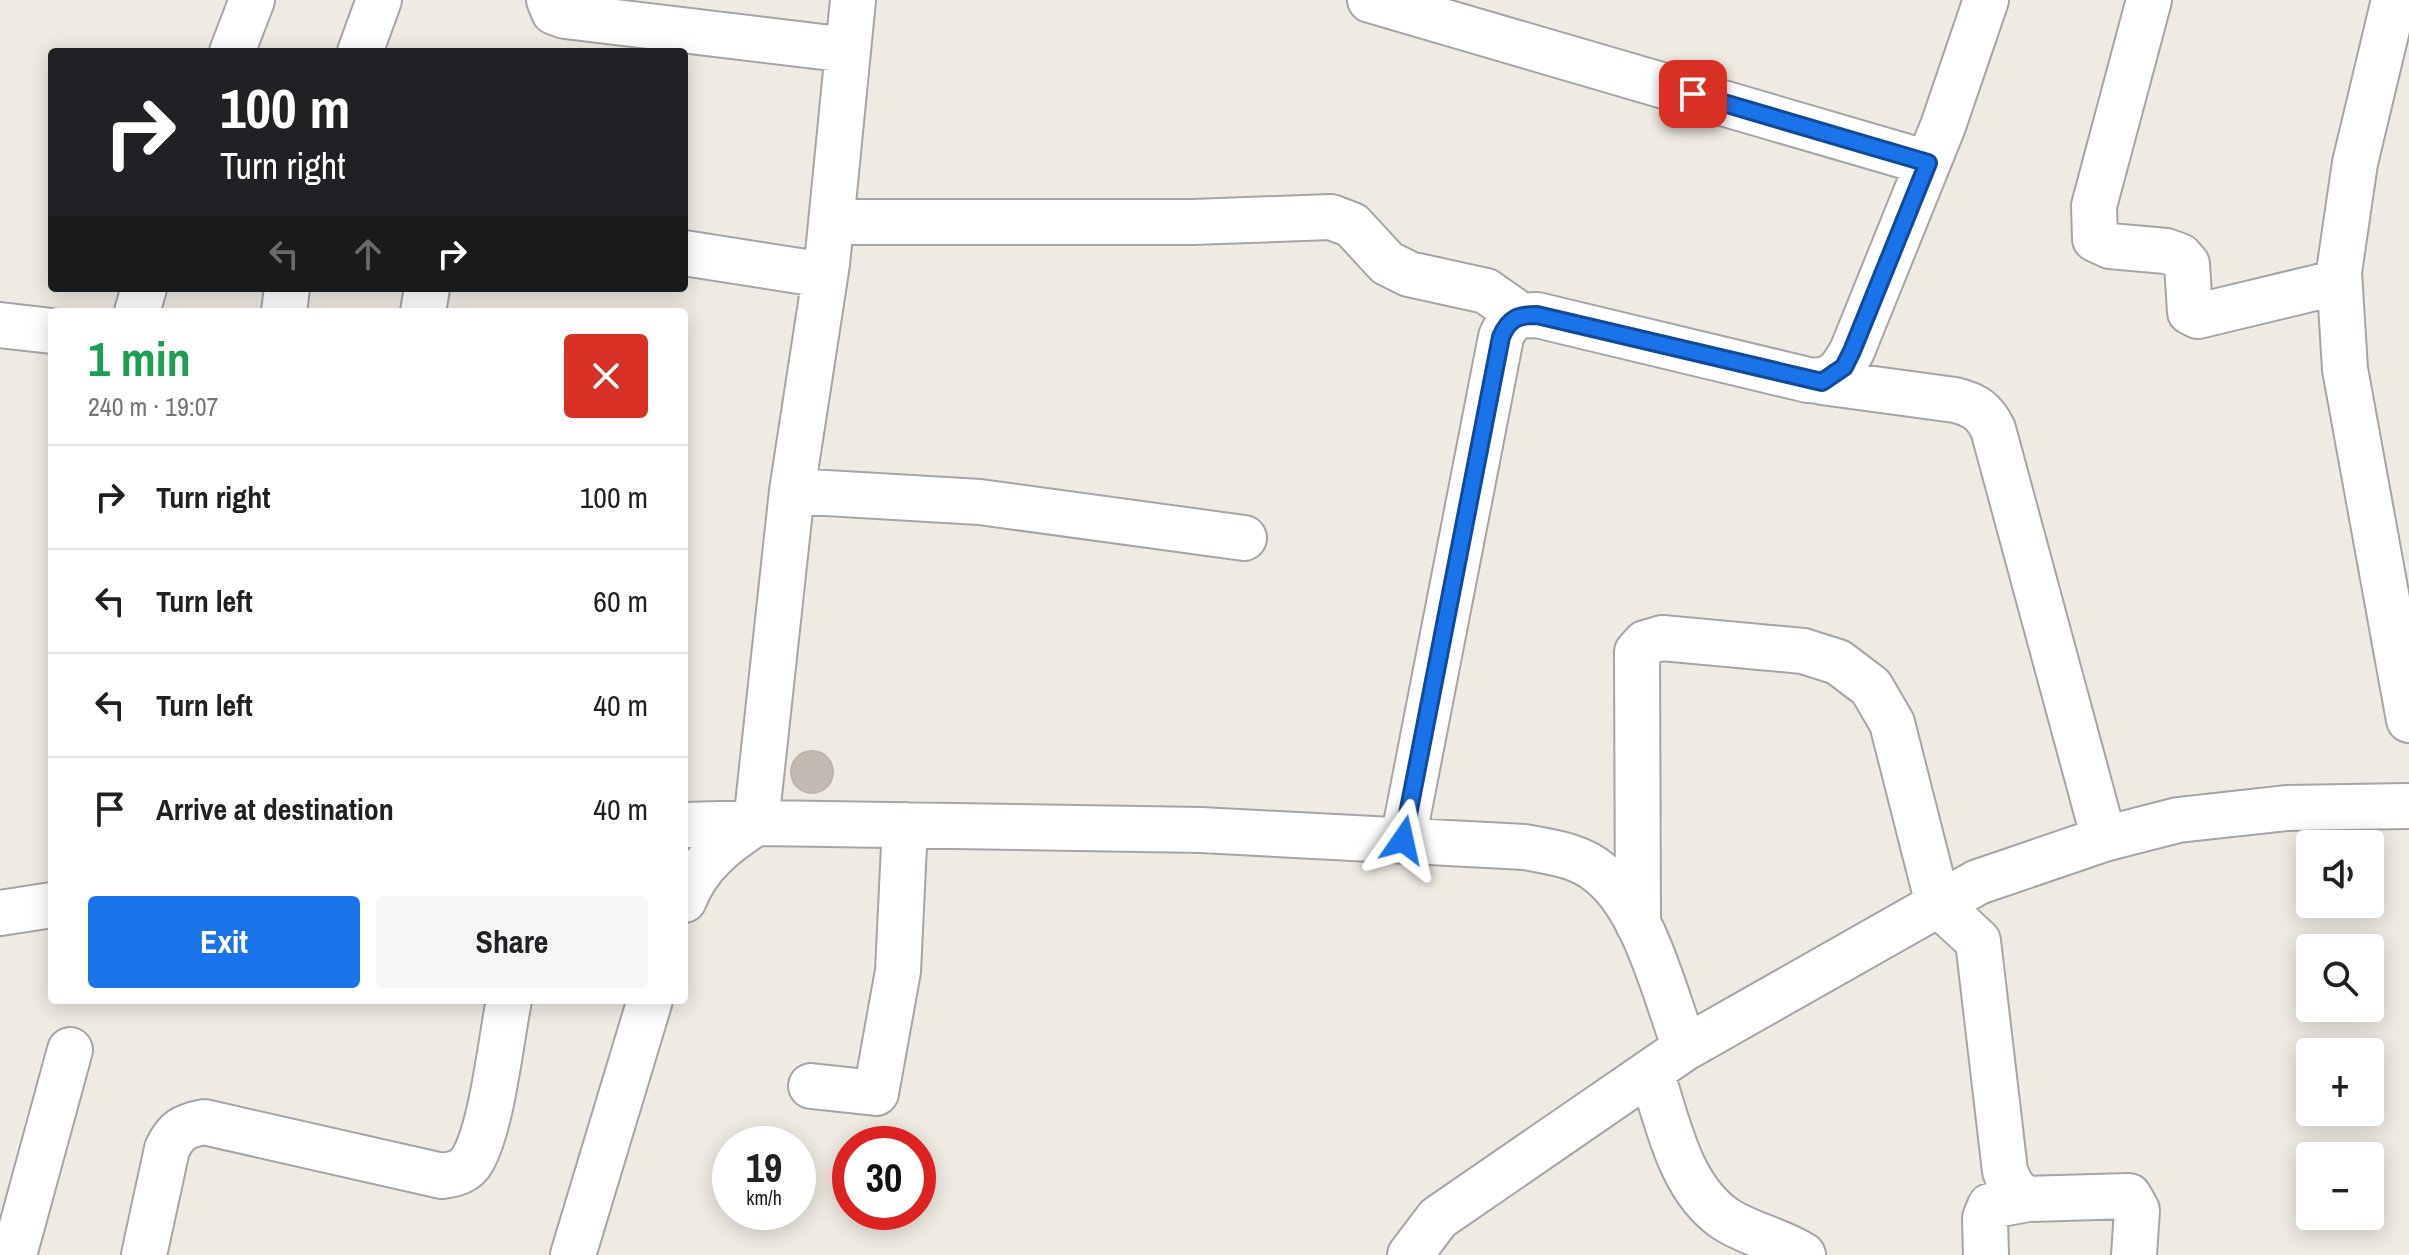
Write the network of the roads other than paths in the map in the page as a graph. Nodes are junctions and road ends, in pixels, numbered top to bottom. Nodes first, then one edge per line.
1 (252, 0) edge
2 (379, 0) edge
3 (549, 0) edge
4 (853, 0) edge
5 (1370, 0) edge
6 (1986, 0) edge
7 (2149, 0) edge
8 (2394, 0) edge
9 (234, 48) edge
10 (361, 48) edge
11 (848, 50) junction
12 (1928, 163) junction
13 (831, 222) junction
14 (688, 254) edge
15 (825, 275) junction
16 (2339, 282) junction
17 (1520, 315) junction
18 (0, 325) edge
19 (48, 331) edge
20 (1822, 382) junction
21 (792, 491) junction
22 (1244, 538) dead end
23 (2409, 720) edge
24 (2409, 806) edge
25 (756, 823) junction
26 (688, 825) edge
27 (905, 825) junction
28 (2104, 839) junction
29 (1403, 840) junction
30 (688, 890) edge
31 (1938, 904) junction
32 (48, 906) edge
33 (0, 913) edge
34 (1638, 924) junction
35 (508, 1004) edge
36 (649, 1004) edge
37 (70, 1050) dead end
38 (1668, 1060) junction
39 (811, 1086) dead end
40 (2028, 1199) junction
41 (1732, 1240) edge
42 (14, 1255) edge
43 (144, 1255) edge
44 (573, 1255) edge
45 (1410, 1255) edge
46 (1803, 1255) edge
47 (1986, 1255) edge
48 (2134, 1255) edge

1 - 9 street
2 - 10 street
3 - 11 street
4 - 11 street
5 - 12 street
6 - 12 street
7 - 16 street
8 - 16 street
11 - 13 street
12 - 20 street
13 - 15 street
13 - 17 street
14 - 15 street
15 - 21 street
16 - 23 street
17 - 20 street
17 - 29 street
18 - 19 street
20 - 28 street
21 - 22 street
21 - 25 street
24 - 28 street
25 - 26 street
25 - 27 street
25 - 30 street
27 - 29 street
27 - 39 street
28 - 31 street
29 - 34 street
31 - 34 street
31 - 38 street
31 - 40 street
32 - 33 street
34 - 38 street
35 - 43 street
36 - 44 street
37 - 42 street
38 - 41 street
38 - 45 street
40 - 47 street
40 - 48 street
41 - 46 street

